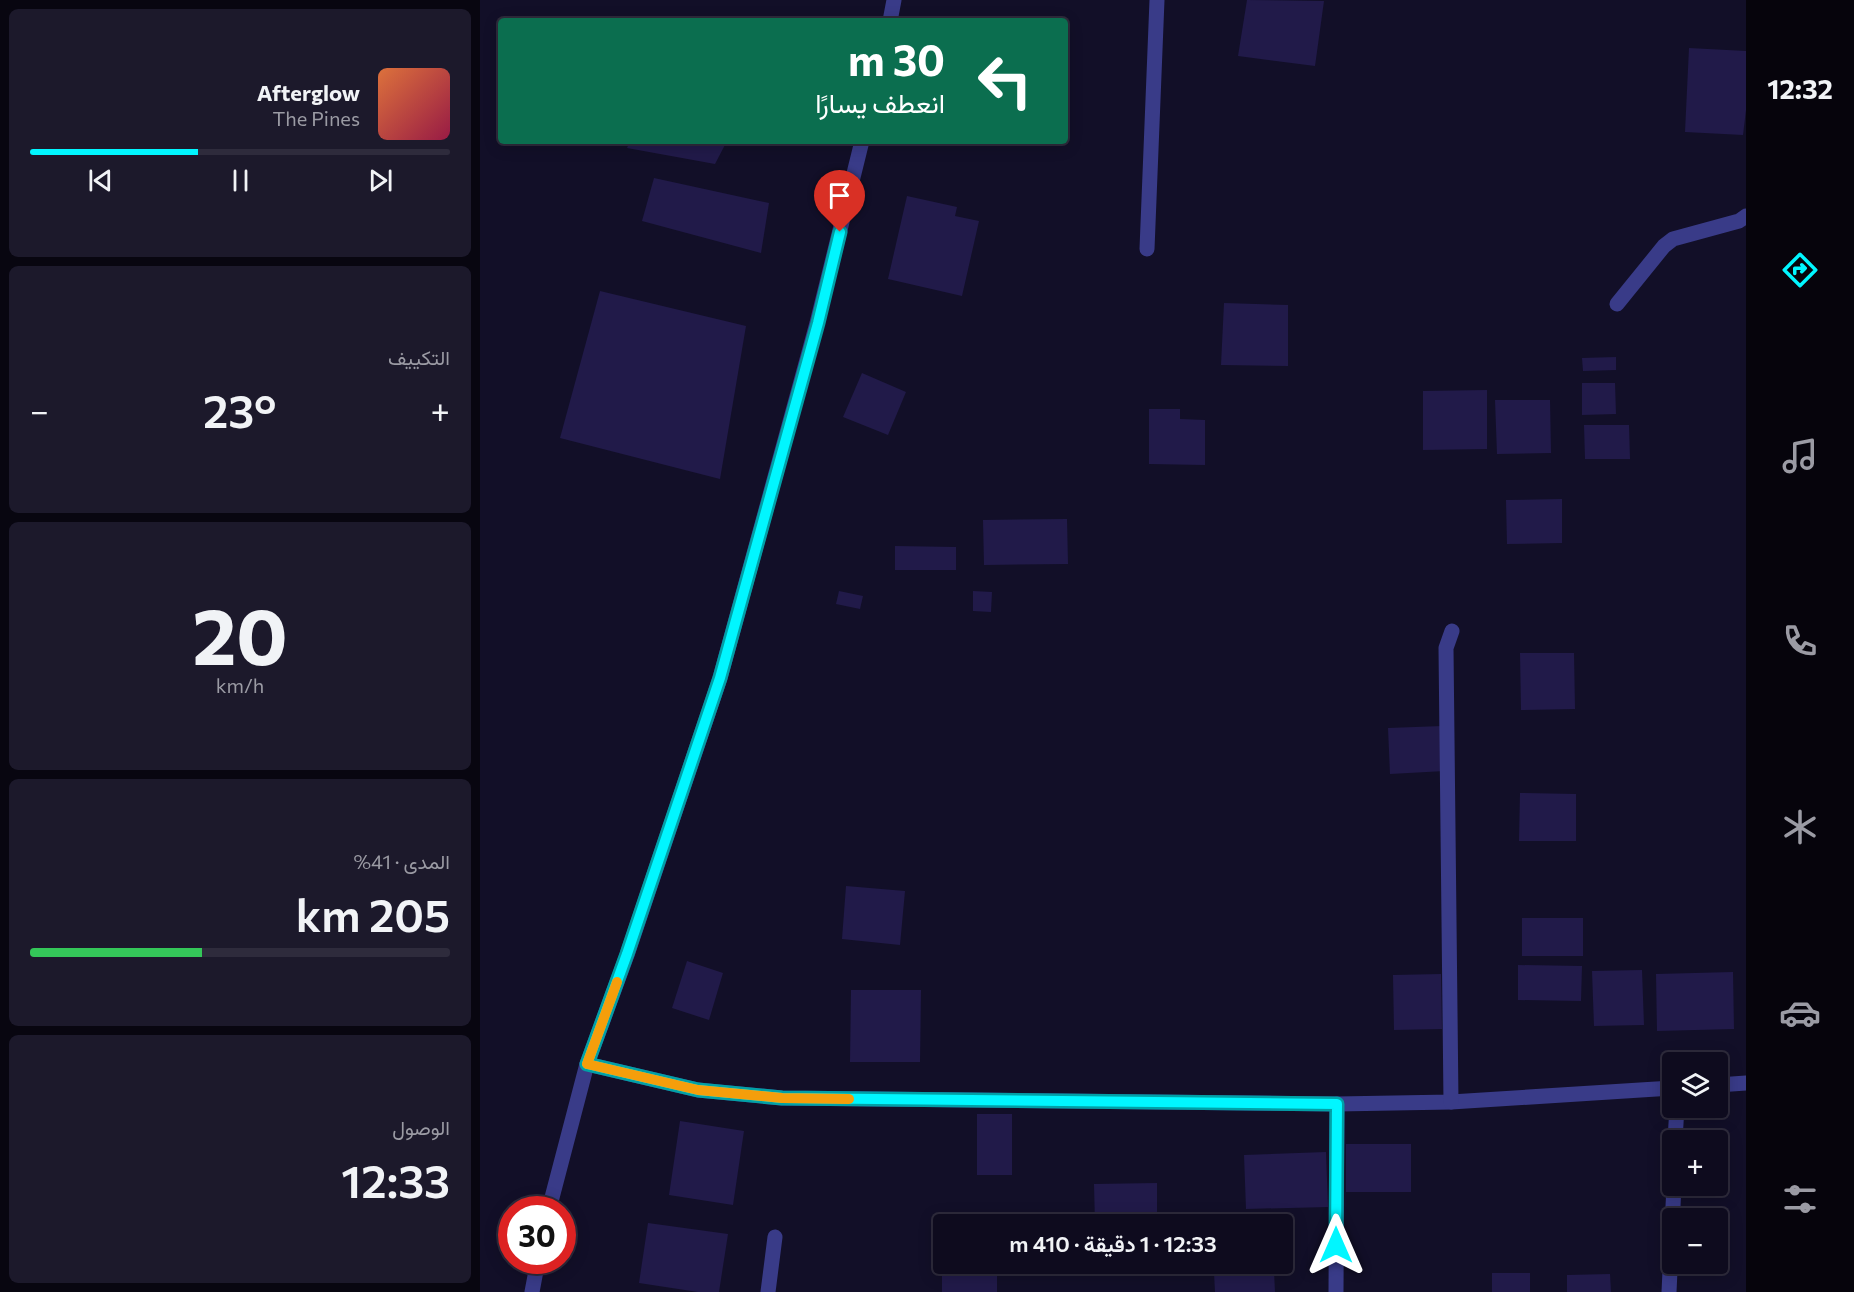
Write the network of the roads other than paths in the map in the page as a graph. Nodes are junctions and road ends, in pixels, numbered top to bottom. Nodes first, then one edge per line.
1 (894, 0) edge
2 (1157, 0) edge
3 (891, 18) edge
4 (861, 144) edge
5 (1746, 216) edge
6 (1148, 249) dead end
7 (1617, 304) dead end
8 (1452, 631) dead end
9 (587, 1064) junction
10 (1746, 1083) edge
11 (1728, 1084) edge
12 (1662, 1089) edge
13 (1451, 1102) junction
14 (1337, 1104) junction
15 (552, 1196) edge
16 (1673, 1196) edge
17 (775, 1237) dead end
18 (535, 1274) edge
19 (532, 1292) edge
20 (768, 1292) edge
21 (1336, 1292) edge
22 (1669, 1292) edge

1 - 3 street
2 - 6 street
4 - 9 street
5 - 7 street
8 - 13 street
9 - 14 street
9 - 15 street
10 - 11 street
12 - 13 street
13 - 14 street
14 - 21 street
16 - 22 street
17 - 20 street
18 - 19 street

